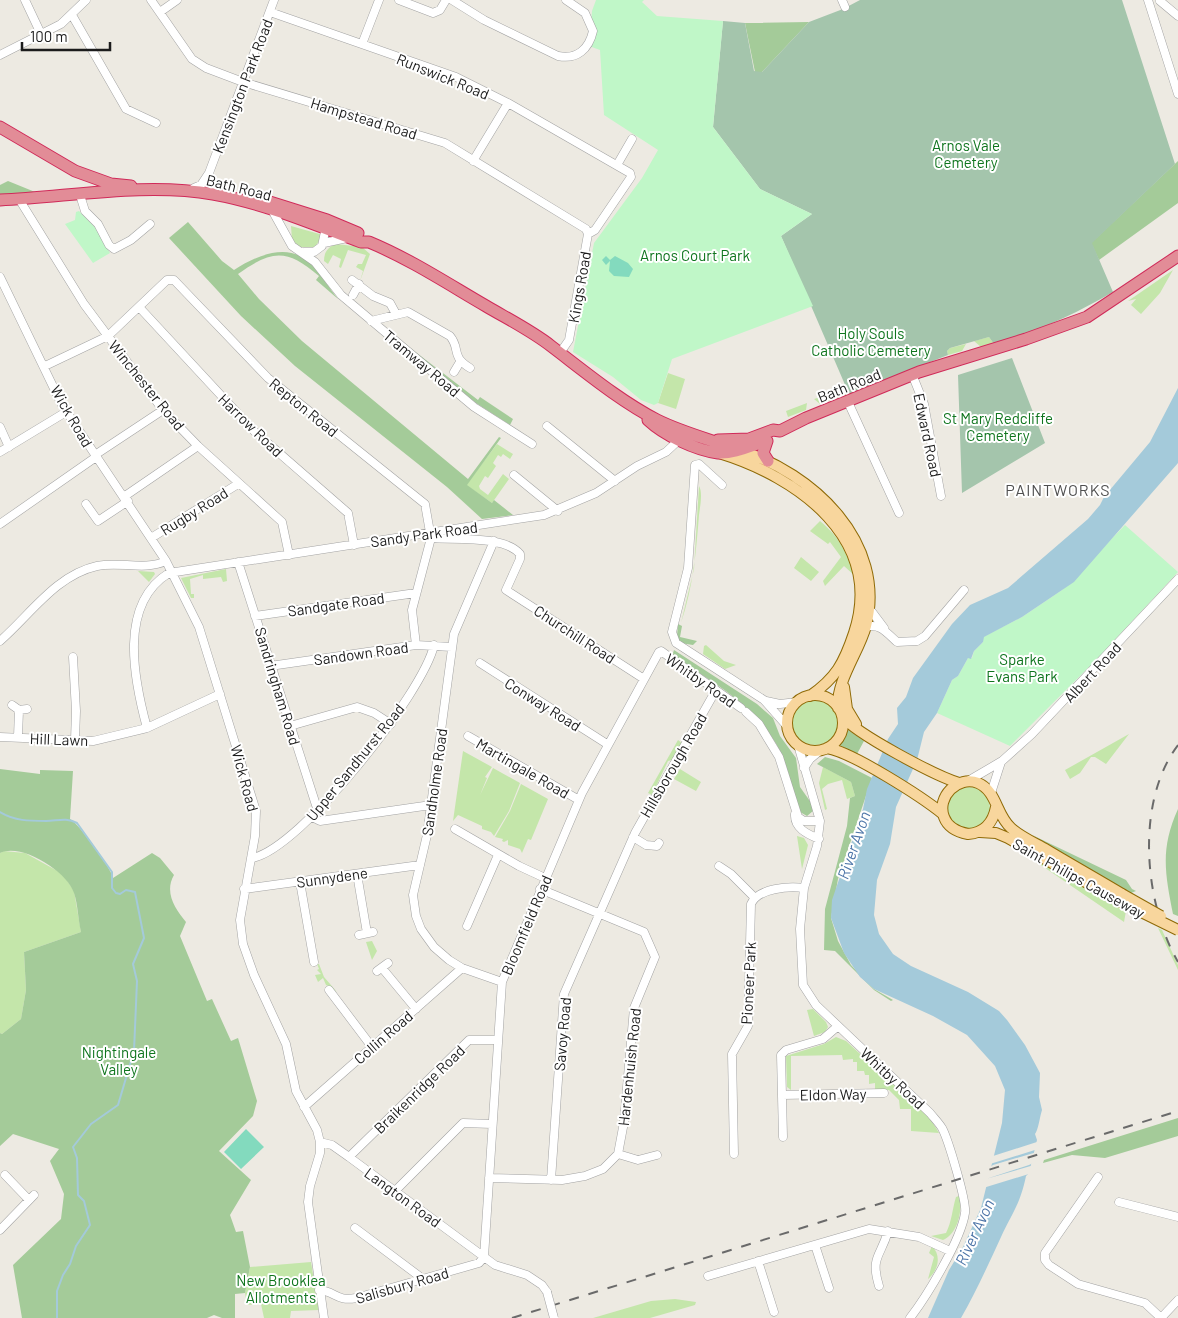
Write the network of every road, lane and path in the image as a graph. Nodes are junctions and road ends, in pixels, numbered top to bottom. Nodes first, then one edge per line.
1 (25, 0) edge
2 (86, 0) edge
3 (151, 0) edge
4 (177, 0) edge
5 (274, 0) edge
6 (379, 0) edge
7 (399, 0) edge
8 (446, 0) edge
9 (452, 0) edge
10 (566, 0) edge
11 (1161, 0) edge
12 (1149, 3) edge
13 (160, 12) junction
14 (270, 12) junction
15 (70, 16) junction
16 (1178, 16) edge
17 (41, 34) junction
18 (362, 44) junction
19 (0, 55) edge
20 (243, 82) junction
21 (1178, 94) edge
22 (508, 103) junction
23 (156, 123) dead end
24 (0, 127) edge
25 (632, 139) dead end
26 (473, 160) junction
27 (617, 166) junction
28 (75, 171) junction
29 (209, 173) junction
30 (631, 177) joint
31 (146, 188) junction
32 (194, 188) junction
33 (167, 189) junction
34 (217, 190) junction
35 (80, 195) junction
36 (19, 199) junction
37 (0, 200) edge
38 (272, 210) junction
39 (293, 213) junction
40 (318, 218) junction
41 (150, 224) dead end
42 (327, 229) junction
43 (285, 232) junction
44 (588, 234) junction
45 (351, 238) junction
46 (369, 242) junction
47 (322, 246) junction
48 (302, 252) junction
49 (1178, 256) edge
50 (322, 270) junction
51 (0, 276) edge
52 (353, 294) dead end
53 (139, 307) junction
54 (396, 314) junction
55 (370, 321) junction
56 (108, 336) junction
57 (558, 349) junction
58 (460, 362) junction
59 (45, 366) junction
60 (470, 368) dead end
61 (454, 372) dead end
62 (912, 374) junction
63 (848, 402) junction
64 (163, 410) junction
65 (66, 412) junction
66 (547, 426) dead end
67 (0, 427) edge
68 (780, 431) junction
69 (674, 434) junction
70 (766, 441) junction
71 (532, 444) dead end
72 (198, 446) junction
73 (9, 447) junction
74 (734, 448) junction
75 (0, 452) edge
76 (96, 456) junction
77 (763, 464) junction
78 (514, 474) dead end
79 (615, 482) junction
80 (238, 484) junction
81 (722, 485) dead end
82 (941, 496) dead end
83 (126, 498) junction
84 (86, 504) dead end
85 (558, 511) junction
86 (899, 513) dead end
87 (0, 524) edge
88 (432, 535) junction
89 (151, 538) junction
90 (494, 542) junction
91 (354, 545) junction
92 (290, 554) junction
93 (166, 561) junction
94 (238, 562) junction
95 (172, 572) junction
96 (1178, 579) edge
97 (964, 590) dead end
98 (416, 593) junction
99 (865, 609) junction
100 (256, 616) junction
101 (865, 628) junction
102 (886, 632) junction
103 (0, 641) edge
104 (416, 645) junction
105 (434, 645) junction
106 (452, 647) junction
107 (662, 652) joint
108 (73, 656) dead end
109 (480, 664) dead end
110 (270, 666) junction
111 (845, 677) junction
112 (644, 679) junction
113 (716, 690) junction
114 (220, 694) junction
115 (810, 696) junction
116 (764, 700) junction
117 (797, 702) junction
118 (12, 704) dead end
119 (840, 712) junction
120 (391, 724) junction
121 (290, 726) junction
122 (787, 726) junction
123 (147, 728) junction
124 (866, 734) junction
125 (468, 736) dead end
126 (0, 737) edge
127 (18, 737) junction
128 (74, 740) junction
129 (607, 744) junction
130 (798, 745) junction
131 (824, 749) junction
132 (1002, 761) junction
133 (804, 768) junction
134 (963, 782) junction
135 (991, 793) junction
136 (579, 800) junction
137 (431, 805) junction
138 (996, 807) junction
139 (320, 809) junction
140 (796, 812) junction
141 (943, 814) junction
142 (312, 817) junction
143 (820, 821) junction
144 (456, 829) dead end
145 (979, 832) junction
146 (632, 839) junction
147 (819, 839) junction
148 (655, 846) dead end
149 (498, 855) junction
150 (252, 858) junction
151 (420, 865) junction
152 (719, 866) dead end
153 (357, 874) junction
154 (545, 878) junction
155 (300, 882) junction
156 (804, 888) junction
157 (540, 889) junction
158 (244, 890) junction
159 (755, 898) junction
160 (1120, 898) junction
161 (599, 912) junction
162 (1178, 923) edge
163 (467, 926) dead end
164 (1178, 930) edge
165 (366, 934) dead end
166 (320, 948) dead end
167 (311, 950) junction
168 (314, 962) dead end
169 (382, 967) dead end
170 (462, 968) junction
171 (502, 982) junction
172 (329, 990) dead end
173 (416, 1009) junction
174 (838, 1026) junction
175 (497, 1040) junction
176 (372, 1047) junction
177 (884, 1092) dead end
178 (782, 1095) junction
179 (304, 1107) junction
180 (492, 1124) junction
181 (783, 1137) dead end
182 (320, 1142) junction
183 (618, 1154) junction
184 (734, 1154) dead end
185 (657, 1155) dead end
186 (349, 1157) junction
187 (5, 1175) dead end
188 (1098, 1177) dead end
189 (489, 1178) junction
190 (551, 1180) junction
191 (395, 1191) junction
192 (1119, 1202) dead end
193 (1178, 1217) edge
194 (355, 1228) dead end
195 (0, 1230) edge
196 (888, 1231) junction
197 (816, 1245) junction
198 (950, 1251) junction
199 (484, 1257) junction
200 (758, 1261) junction
201 (708, 1276) dead end
202 (423, 1279) junction
203 (879, 1286) dead end
204 (829, 1288) dead end
205 (319, 1290) junction
206 (1178, 1300) edge
207 (774, 1312) dead end
208 (324, 1318) edge
209 (554, 1318) edge
210 (910, 1318) edge
211 (1161, 1318) edge

1 - 17 street
2 - 15 street
3 - 13 street, Hampstead Road
4 - 13 street
5 - 14 street, Kensington Park Road
6 - 18 street
7 - 8 street
9 - 10 street
11 - 12 street
11 - 16 street
12 - 21 street
13 - 20 street, Hampstead Road
14 - 18 street, Runswick Road
14 - 20 street, Kensington Park Road
15 - 17 street
15 - 23 street
17 - 19 street
18 - 22 street, Runswick Road
20 - 26 street, Hampstead Road
20 - 29 street, Kensington Park Road
22 - 26 street
22 - 27 street, Runswick Road
24 - 28 highway, Bath Road
25 - 27 street
26 - 44 street, Hampstead Road
27 - 30 street, Runswick Road
28 - 31 highway, Bath Road
28 - 35 highway
29 - 32 street, Kensington Park Road
29 - 34 street, Kensington Park Road
30 - 44 street, Kings Road
31 - 33 highway, Bath Road
31 - 35 highway, Bath Road
32 - 33 highway, Bath Road
32 - 34 highway, Bath Road
33 - 38 highway, Bath Road
34 - 39 highway, Bath Road
35 - 36 highway, Bath Road
35 - 41 street
36 - 37 highway, Bath Road
36 - 56 street, Winchester Road
38 - 39 highway, Bath Road
38 - 43 street, Tramway Road
39 - 40 highway, Bath Road
39 - 42 highway, Bath Road
39 - 43 street
40 - 42 street
40 - 46 highway, Bath Road
42 - 45 highway, Bath Road
42 - 47 street
43 - 48 street, Tramway Road
44 - 57 street, Kings Road
45 - 46 highway, Bath Road
45 - 47 street
46 - 57 highway, Bath Road
47 - 48 street
47 - 50 street
48 - 50 street, Tramway Road
49 - 62 highway, Bath Road
50 - 55 street, Tramway Road
51 - 59 street, Wick Road
52 - 54 street
53 - 56 street
53 - 88 street, Repton Road
53 - 91 street, Harrow Road
54 - 55 street
54 - 58 street
55 - 71 street, Tramway Road
56 - 59 street
56 - 64 street, Winchester Road
57 - 69 highway, Bath Road
58 - 60 street
58 - 61 street
59 - 65 street, Wick Road
62 - 63 highway, Bath Road
62 - 82 street, Edward Road
63 - 68 highway, Bath Road
63 - 86 street
64 - 72 street, Winchester Road
64 - 76 street
65 - 73 street
65 - 76 street, Wick Road
66 - 79 street
67 - 73 street
68 - 70 highway
68 - 74 highway, Bath Road
69 - 74 highway, Bath Road
69 - 79 street, Sandy Park Road
70 - 74 highway
70 - 77 highway
72 - 80 street, Winchester Road
72 - 83 street
73 - 75 street
74 - 77 main road
74 - 77 main road
76 - 83 street, Wick Road
76 - 87 street
77 - 99 main road
78 - 85 street
79 - 85 street, Sandy Park Road
80 - 89 street, Rugby Road
80 - 92 street, Winchester Road
81 - 116 street
83 - 84 street
83 - 89 street, Wick Road
85 - 88 street, Sandy Park Road
88 - 90 street
88 - 91 street, Sandy Park Road
88 - 98 street
89 - 93 street, Wick Road
90 - 106 street, Sandholme Road
90 - 112 street, Churchill Road
91 - 92 street, Sandy Park Road
92 - 94 street, Sandy Park Road
93 - 95 street, Wick Road
93 - 103 street
94 - 95 street, Sandy Park Road
94 - 100 street, Sandringham Road
95 - 114 street, Wick Road
95 - 123 street
96 - 132 street, Albert Road
97 - 102 street
98 - 100 street, Sandgate Road
98 - 104 street
99 - 101 main road
99 - 102 street
99 - 115 main road
100 - 110 street, Sandringham Road
101 - 102 street
101 - 111 main road
104 - 105 street, Sandown Road
104 - 110 street, Sandown Road
105 - 106 street, Sandown Road
105 - 120 street, Upper Sandhurst Road
106 - 137 street, Sandholme Road
107 - 112 street, Bloomfield Road
107 - 113 street, Whitby Road
108 - 128 street
109 - 129 street, Conway Road
110 - 121 street, Sandringham Road
111 - 119 main road
111 - 124 main road
112 - 129 street, Bloomfield Road
113 - 140 street, Whitby Road
113 - 146 street, Hillsborough Road
114 - 123 street, Hill Lawn
114 - 150 street, Wick Road
115 - 117 main road
115 - 119 main road
116 - 117 street
116 - 122 street
117 - 122 main road
118 - 127 street
119 - 124 main road
119 - 131 main road
120 - 121 street
120 - 139 street, Upper Sandhurst Road
121 - 139 street, Sandringham Road
122 - 130 main road
123 - 128 street, Hill Lawn
124 - 134 main road
125 - 136 street, Martingale Road
126 - 127 street, Hill Lawn
127 - 128 street, Hill Lawn
129 - 136 street, Bloomfield Road
130 - 131 main road
130 - 133 street, Whitby Road
131 - 133 street
131 - 141 main road
132 - 134 street, Albert Road
132 - 135 street, Albert Road
133 - 143 street, Whitby Road
134 - 135 main road
134 - 141 main road
135 - 138 main road
136 - 154 street, Bloomfield Road
137 - 142 street
137 - 151 street, Sandholme Road
138 - 145 main road
138 - 160 main road, Saint Philips Causeway
139 - 142 street, Upper Sandhurst Road
140 - 143 street
140 - 147 street, Whitby Road
141 - 145 main road
142 - 150 street, Upper Sandhurst Road
143 - 147 street, Whitby Road
144 - 149 street
145 - 160 main road, Saint Philips Causeway
146 - 148 street
146 - 161 street, Savoy Road
147 - 156 street, Whitby Road
149 - 154 street
149 - 163 street
150 - 158 street, Wick Road
151 - 153 street, Sunnydene
151 - 170 street, Sandholme Road
152 - 159 street
153 - 155 street, Sunnydene
153 - 165 street
154 - 157 street, Bloomfield Road
155 - 158 street, Sunnydene
155 - 167 street
156 - 159 street
156 - 174 street, Whitby Road
157 - 161 street, Hardenhuish Road
157 - 171 street, Bloomfield Road
158 - 179 street, Wick Road
159 - 184 street, Pioneer Park
160 - 162 main road, Saint Philips Causeway, bridge
160 - 164 main road, Saint Philips Causeway, bridge
161 - 183 street, Hardenhuish Road
161 - 190 street, Savoy Road
166 - 167 street
167 - 168 street
169 - 173 street
170 - 171 street, Sandholme Road
170 - 173 street, Collin Road
171 - 175 street, Bloomfield Road
172 - 176 street
173 - 176 street, Collin Road
174 - 178 street, Eldon Way
174 - 198 street, Whitby Road
175 - 180 street, Bloomfield Road
175 - 186 street, Braikenridge Road
176 - 179 street, Collin Road
177 - 178 street, Eldon Way
178 - 181 street, Eldon Way
179 - 182 street, Wick Road
180 - 189 street, Bloomfield Road
180 - 191 street
182 - 186 street, Langton Road
182 - 205 street
183 - 185 street
183 - 190 street
186 - 191 street, Langton Road
187 - 195 street
188 - 211 street
189 - 190 street
189 - 199 street, Bloomfield Road
191 - 199 street, Langton Road
192 - 193 street
194 - 202 street
196 - 197 street
196 - 198 street
196 - 203 street
197 - 200 street
197 - 204 street
198 - 210 street, Whitby Road
199 - 202 street, Salisbury Road
199 - 209 street, Langton Road, bridge
200 - 201 street
200 - 207 street
202 - 205 street, Salisbury Road
205 - 208 street
206 - 211 street

